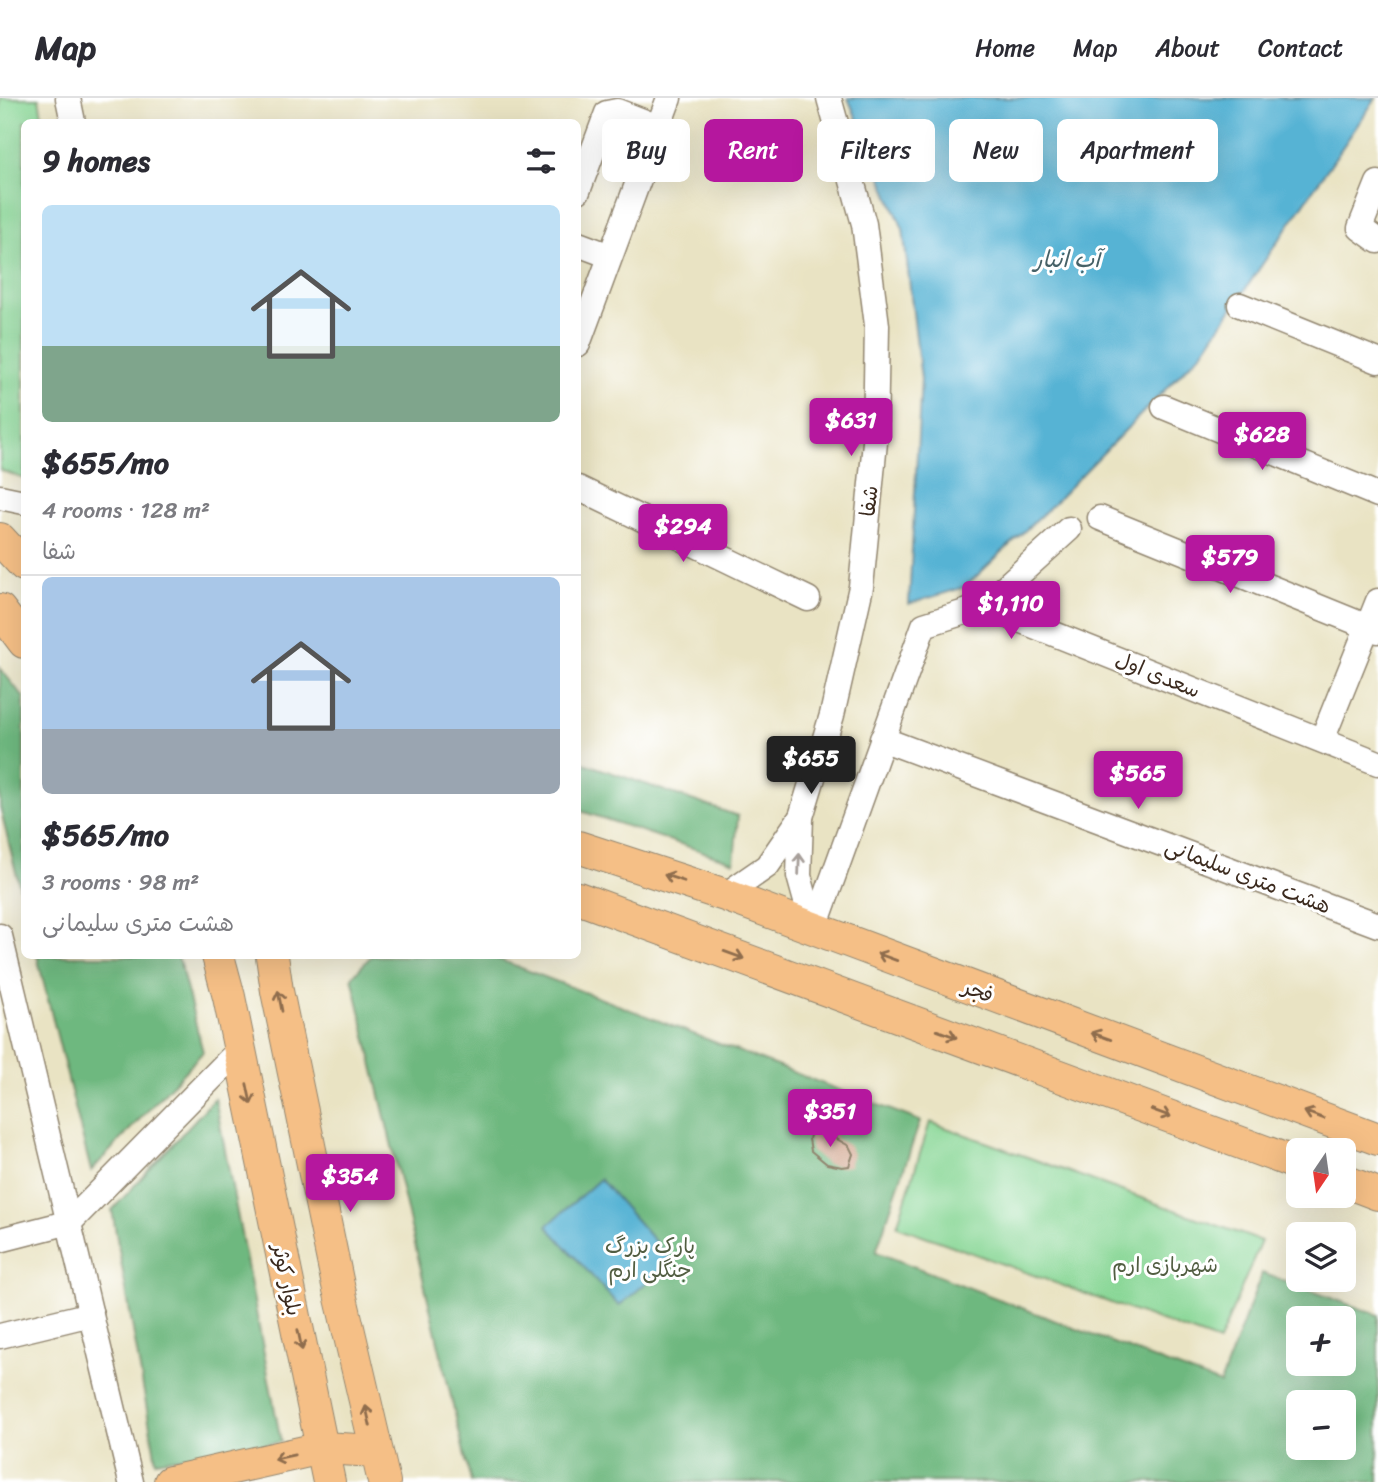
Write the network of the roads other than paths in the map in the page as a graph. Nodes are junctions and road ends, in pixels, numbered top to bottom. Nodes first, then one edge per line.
1 (68, 98) edge
2 (669, 98) edge
3 (829, 98) edge
4 (72, 119) edge
5 (605, 119) edge
6 (638, 119) edge
7 (661, 119) edge
8 (602, 126) edge
9 (638, 182) edge
10 (581, 183) edge
11 (1378, 183) edge
12 (1378, 241) edge
13 (581, 245) edge
14 (610, 256) junction
15 (1240, 305) dead end
16 (581, 336) edge
17 (1378, 361) edge
18 (1164, 407) dead end
19 (581, 489) edge
20 (1378, 495) edge
21 (0, 496) edge
22 (21, 501) edge
23 (1100, 518) dead end
24 (1069, 529) dead end
25 (0, 539) edge
26 (21, 562) edge
27 (808, 599) dead end
28 (1378, 601) edge
29 (984, 606) junction
30 (1372, 629) edge
31 (882, 739) junction
32 (1322, 740) junction
33 (1378, 764) edge
34 (801, 817) junction
35 (581, 848) edge
36 (725, 895) junction
37 (581, 899) edge
38 (1378, 925) edge
39 (814, 930) junction
40 (0, 936) edge
41 (219, 959) edge
42 (273, 959) edge
43 (240, 1049) junction
44 (1378, 1139) edge
45 (1286, 1160) edge
46 (1356, 1186) edge
47 (1378, 1194) edge
48 (69, 1222) junction
49 (0, 1240) edge
50 (91, 1314) junction
51 (0, 1336) edge
52 (322, 1448) junction
53 (376, 1451) junction
54 (324, 1481) edge
55 (131, 1482) edge
56 (170, 1482) edge
57 (384, 1482) edge

1 - 4 street
2 - 7 street
3 - 34 street, شفا
5 - 6 street
8 - 10 street
9 - 14 street
11 - 12 street
13 - 14 street
14 - 16 street
15 - 17 street
18 - 20 street
19 - 27 street
21 - 22 street
23 - 30 street
24 - 29 street
25 - 26 main road
28 - 30 street
29 - 31 street
29 - 32 street, سعدی اول
30 - 32 street
31 - 38 street, هشت متری سلیمانی
31 - 39 street
32 - 33 street, سعدی اول
34 - 36 street
39 -> 34 street
36 -> 35 main road, فجر
36 - 39 main road, فجر
37 -> 45 main road
44 -> 39 main road, فجر
40 - 48 street
41 - 43 main road, بلوار کوثر
53 -> 42 main road
43 - 48 street
43 -> 52 main road, بلوار کوثر
46 - 47 main road
48 - 49 street
48 - 50 street
50 - 51 street
50 - 55 street
52 - 53 main road
52 - 54 main road, بلوار کوثر
52 -> 56 main road
53 - 54 main road
53 - 57 main road

